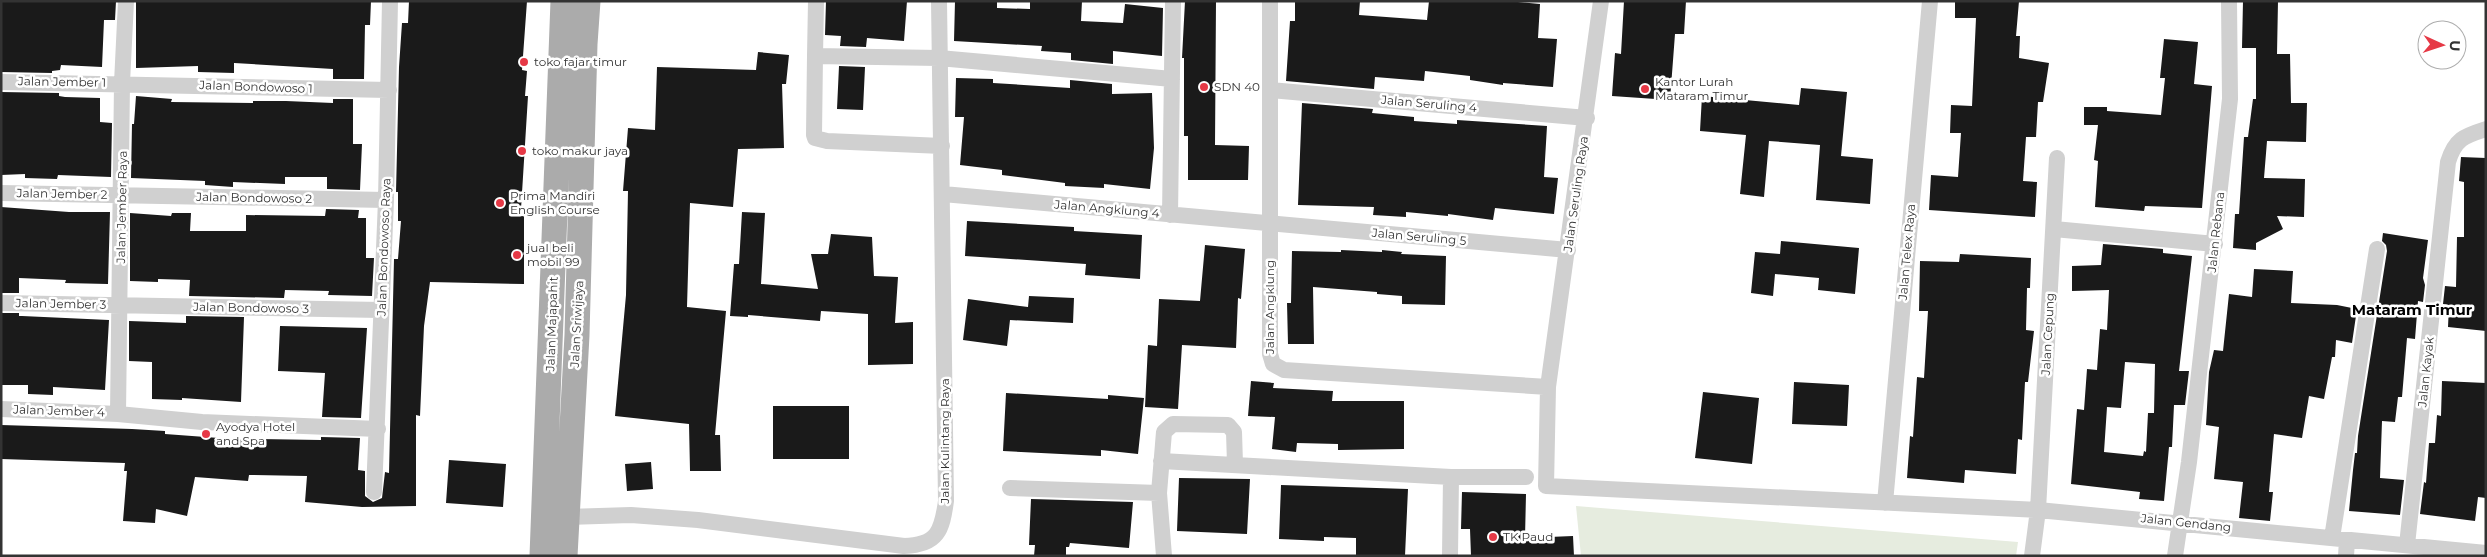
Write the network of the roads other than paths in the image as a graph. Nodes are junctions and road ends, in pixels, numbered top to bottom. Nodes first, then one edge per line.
1 (126, 1) edge
2 (390, 1) edge
3 (563, 1) edge
4 (588, 1) edge
5 (816, 1) edge
6 (939, 1) edge
7 (1173, 1) edge
8 (1270, 1) edge
9 (1601, 1) edge
10 (1930, 1) edge
11 (2229, 1) edge
12 (815, 56) junction
13 (939, 58) junction
14 (1172, 79) junction
15 (1, 82) edge
16 (122, 83) junction
17 (389, 90) junction
18 (1270, 90) junction
19 (1587, 118) junction
20 (2486, 129) edge
21 (942, 146) junction
22 (2057, 158) dead end
23 (1, 193) edge
24 (943, 194) junction
25 (122, 196) junction
26 (386, 200) junction
27 (1170, 215) junction
28 (1270, 223) junction
29 (2054, 229) junction
30 (2214, 244) junction
31 (2377, 249) dead end
32 (1568, 250) junction
33 (1, 303) edge
34 (121, 305) junction
35 (381, 310) junction
36 (552, 334) junction
37 (577, 336) junction
38 (1548, 387) junction
39 (1, 409) edge
40 (118, 414) junction
41 (378, 429) junction
42 (1161, 461) junction
43 (1235, 464) junction
44 (1451, 477) junction
45 (1526, 477) dead end
46 (1010, 488) dead end
47 (374, 492) dead end
48 (1159, 493) junction
49 (1885, 503) junction
50 (2038, 510) junction
51 (568, 517) junction
52 (2178, 522) junction
53 (2342, 545) edge
54 (2407, 545) junction
55 (2486, 552) edge
56 (542, 556) edge
57 (565, 556) edge
58 (1164, 556) edge
59 (1450, 556) edge
60 (2032, 556) edge
61 (2175, 556) edge

1 - 16 street, Jalan Jember Raya
2 - 17 street, Jalan Bondowoso Raya
3 - 36 main road, Jalan Majapahit
4 - 37 main road, Jalan Sriwijaya
5 - 12 street
6 - 13 street, Jalan Kulintang Raya
7 - 14 street
8 - 18 street, Jalan Angklung
9 - 19 street, Jalan Seruling Raya
10 - 49 street, Jalan Telex Raya
11 - 30 street, Jalan Rebana
12 - 13 street
12 - 21 street
13 - 14 street
13 - 21 street, Jalan Kulintang Raya
14 - 27 street
15 - 16 street, Jalan Jember 1
16 - 17 street, Jalan Bondowoso 1
16 - 25 street, Jalan Jember Raya
17 - 26 street, Jalan Bondowoso Raya
18 - 19 street, Jalan Seruling 4
18 - 28 street, Jalan Angklung
19 - 32 street, Jalan Seruling Raya
20 - 54 street, Jalan Kayak
21 - 24 street, Jalan Kulintang Raya
22 - 29 street, Jalan Cepung
23 - 25 street, Jalan Jember 2
24 - 27 street, Jalan Angklung 4
24 - 51 street, Jalan Kulintang Raya
25 - 26 street, Jalan Bondowoso 2
25 - 34 street, Jalan Jember Raya
26 - 35 street, Jalan Bondowoso Raya
27 - 28 street, Jalan Angklung 4
28 - 32 street, Jalan Seruling 5
28 - 38 street, Jalan Angklung
29 - 30 street
29 - 50 street, Jalan Cepung
30 - 52 street, Jalan Rebana
31 - 53 street
32 - 38 street, Jalan Seruling Raya
33 - 34 street, Jalan Jember 3
34 - 35 street, Jalan Bondowoso 3
34 - 40 street, Jalan Jember Raya
35 - 41 street, Jalan Bondowoso Raya
36 - 37 main road
36 - 56 main road, Jalan Majapahit
37 - 51 main road, Jalan Sriwijaya
38 - 49 street, Jalan Seruling Raya
39 - 40 street, Jalan Jember 4
40 - 41 street, Jalan Jember 4
41 - 47 street, Jalan Bondowoso Raya
42 - 43 street
42 - 43 street
42 - 48 street
43 - 44 street
44 - 45 street
44 - 59 street
46 - 48 street
48 - 58 street
49 - 50 street, Jalan Gendang
50 - 52 street, Jalan Gendang
50 - 60 street, Jalan Cepung
51 - 57 main road, Jalan Sriwijaya
52 - 53 street, Jalan Gendang
52 - 61 street, Jalan Rebana
53 - 54 street, Jalan Gendang
54 - 55 street, Jalan Gendang

